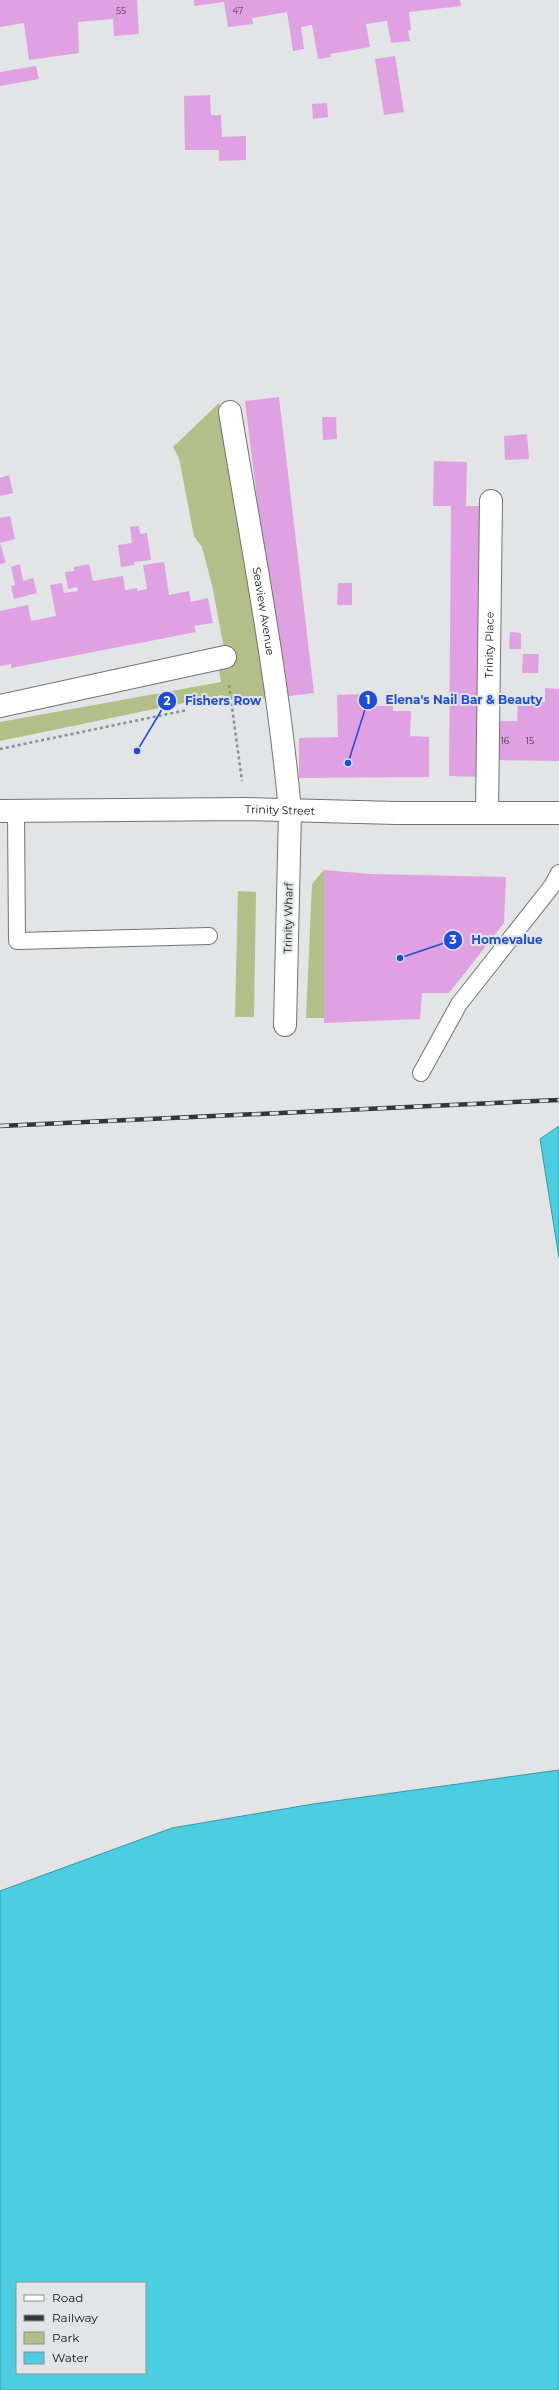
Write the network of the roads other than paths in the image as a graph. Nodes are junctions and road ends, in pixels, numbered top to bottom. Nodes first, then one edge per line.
1 (230, 412) dead end
2 (491, 501) dead end
3 (225, 657) road end
4 (0, 706) edge
5 (8, 811) edge
6 (290, 811) junction
7 (487, 813) junction
8 (559, 813) edge
9 (559, 874) edge
10 (209, 936) dead end
11 (285, 1025) dead end
12 (421, 1073) dead end

1 - 6 street, Seaview Avenue
2 - 7 street, Trinity Place
3 - 4 street
5 - 6 street, Trinity Street
5 - 10 lane
6 - 7 street, Trinity Street
6 - 11 street, Trinity Wharf
7 - 8 street, Trinity Street
9 - 12 lane

